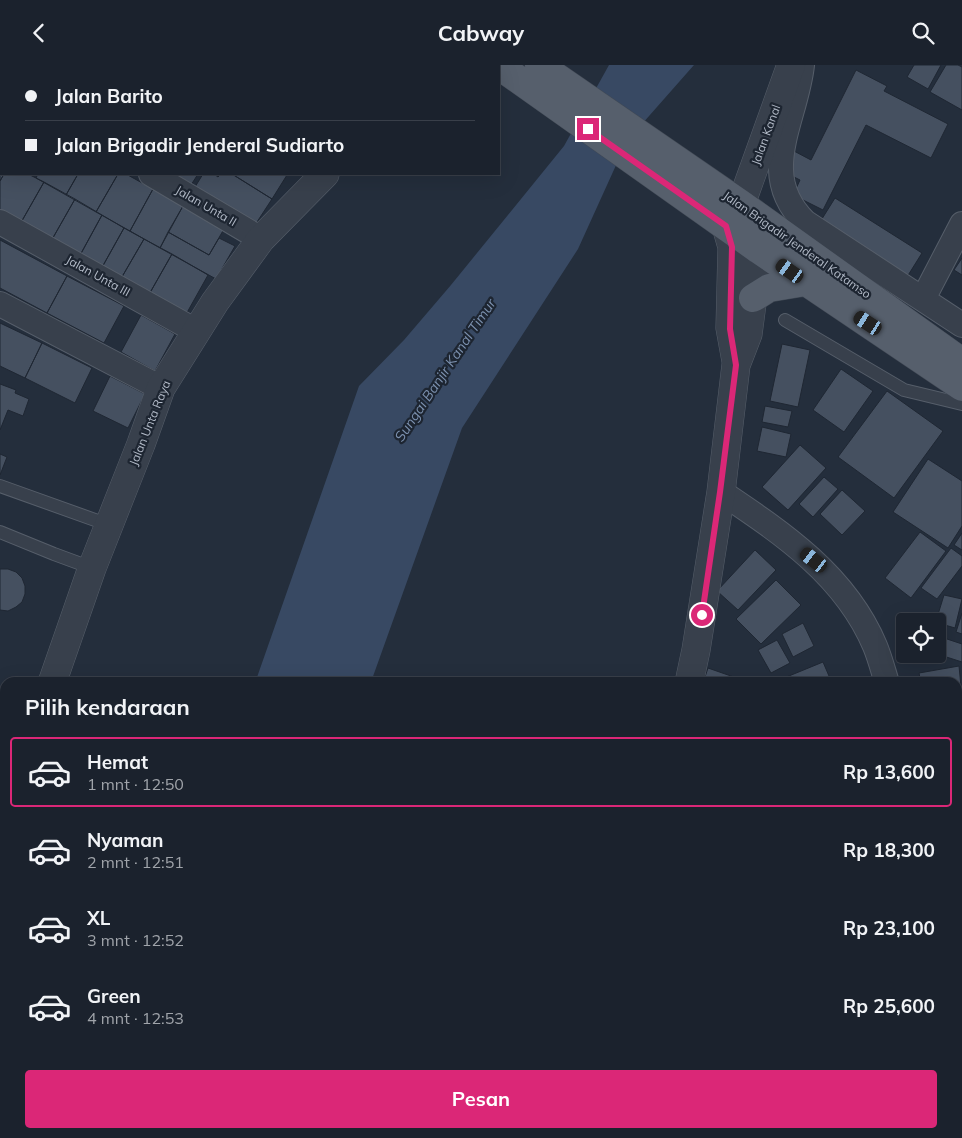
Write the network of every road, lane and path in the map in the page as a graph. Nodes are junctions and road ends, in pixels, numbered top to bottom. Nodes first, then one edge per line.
1 (539, 65) edge
2 (791, 65) edge
3 (802, 65) edge
4 (505, 70) edge
5 (153, 175) edge
6 (317, 176) edge
7 (699, 192) junction
8 (741, 204) junction
9 (0, 222) edge
10 (962, 224) edge
11 (726, 226) junction
12 (261, 239) junction
13 (759, 249) junction
14 (805, 282) junction
15 (753, 298) junction
16 (923, 299) junction
17 (0, 304) edge
18 (785, 320) dead end
19 (962, 325) edge
20 (196, 331) junction
21 (962, 362) edge
22 (736, 365) junction
23 (962, 387) edge
24 (161, 388) junction
25 (962, 404) edge
26 (0, 486) edge
27 (720, 492) junction
28 (109, 525) junction
29 (0, 532) edge
30 (92, 567) junction
31 (54, 677) edge
32 (690, 677) edge
33 (885, 677) edge

1 - 7 main road
2 - 8 street, Jalan Kanal
3 - 16 street
4 - 7 main road
5 - 12 street, Jalan Unta II
6 - 12 street, Jalan Unta Raya
7 - 8 main road, Jalan Brigadir Jenderal Katamso
7 - 11 main road, Jalan Brigadir Jenderal Katamso
8 - 21 main road, Jalan Brigadir Jenderal Katamso
9 - 20 street, Jalan Unta III
10 - 16 street
11 - 13 main road, Jalan Brigadir Jenderal Katamso
11 - 22 street
12 - 20 street, Jalan Unta Raya
13 - 14 main road, Jalan Brigadir Jenderal Katamso
13 - 15 street
14 - 15 main road
14 - 23 main road, Jalan Brigadir Jenderal Katamso
15 - 22 street
16 - 19 street
17 - 24 street
18 - 25 lane
20 - 24 street, Jalan Unta Raya
22 - 27 street
24 - 28 street, Jalan Unta Raya
26 - 28 lane
27 - 32 street
27 - 33 street
28 - 30 street, Jalan Unta Raya
29 - 30 lane
30 - 31 street, Jalan Unta Raya

